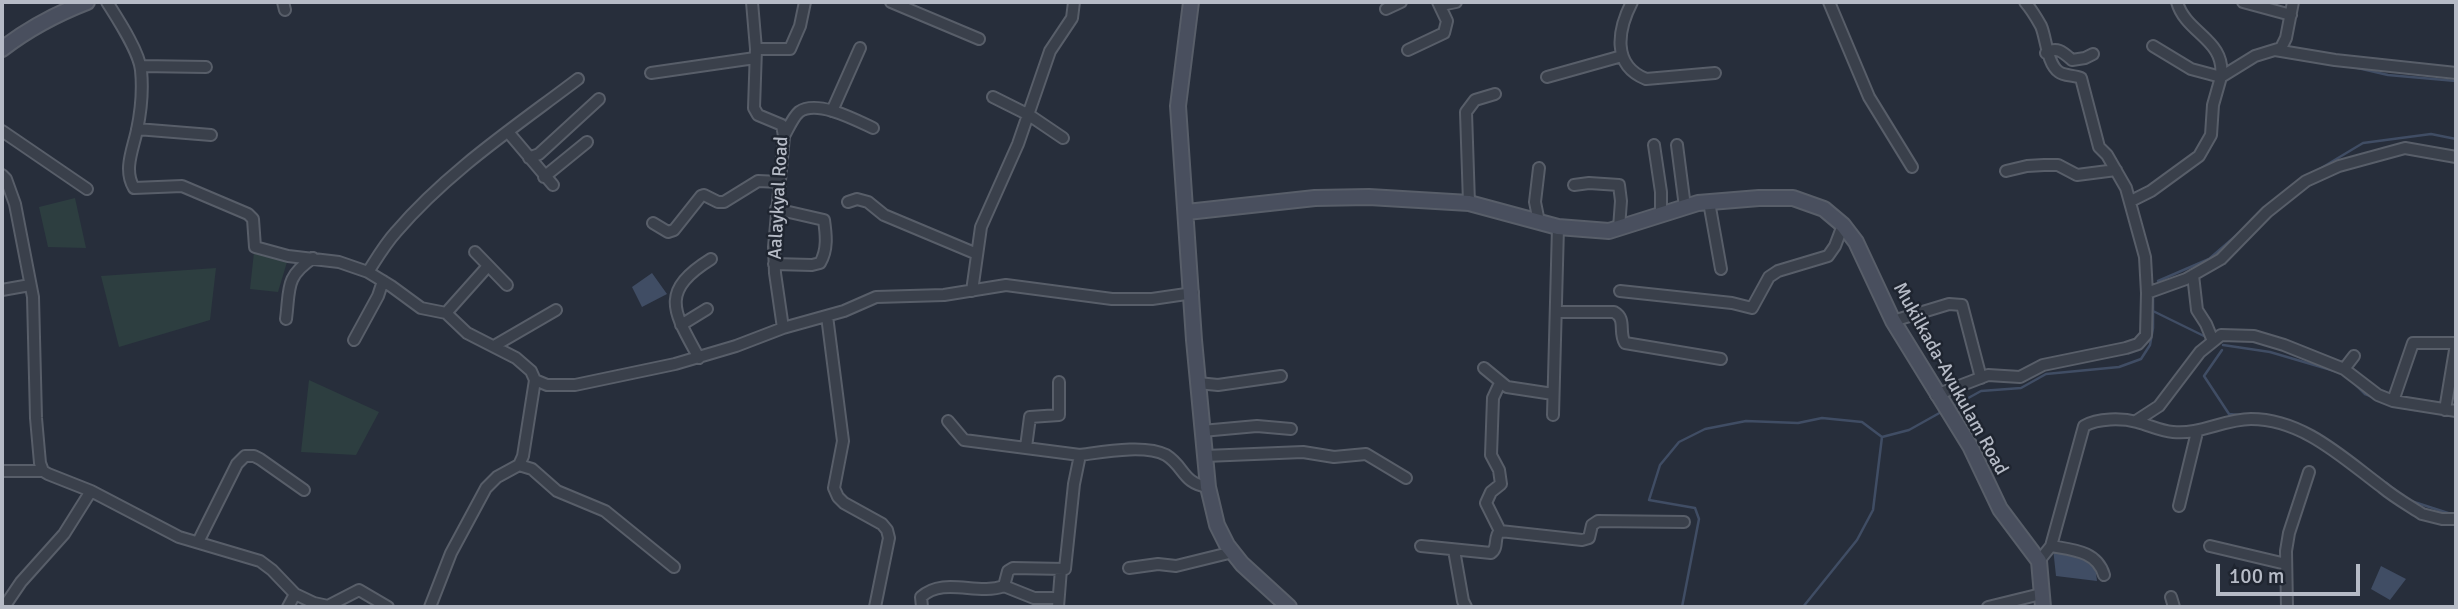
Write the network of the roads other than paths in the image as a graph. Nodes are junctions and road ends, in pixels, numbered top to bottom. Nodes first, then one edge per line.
1 (87, 2) edge
2 (107, 2) edge
3 (752, 2) edge
4 (806, 2) edge
5 (891, 2) edge
6 (1074, 2) edge
7 (1191, 2) edge
8 (1401, 2) edge
9 (1456, 2) edge
10 (1632, 2) edge
11 (1829, 2) edge
12 (2025, 2) edge
13 (2177, 2) edge
14 (2242, 2) edge
15 (2293, 2) edge
16 (1440, 3) edge
17 (906, 5) edge
18 (61, 7) edge
19 (1386, 9) dead end
20 (2289, 14) junction
21 (979, 39) dead end
22 (2153, 46) dead end
23 (2, 48) edge
24 (860, 48) dead end
25 (1408, 50) dead end
26 (2275, 50) junction
27 (755, 53) junction
28 (2046, 53) junction
29 (2093, 54) dead end
30 (1622, 56) junction
31 (141, 66) junction
32 (206, 67) dead end
33 (651, 73) dead end
34 (1715, 73) dead end
35 (2456, 74) edge
36 (2218, 76) junction
37 (1547, 77) dead end
38 (578, 79) dead end
39 (1495, 94) dead end
40 (993, 97) dead end
41 (599, 99) dead end
42 (832, 111) junction
43 (1028, 115) junction
44 (786, 128) junction
45 (873, 128) dead end
46 (137, 129) junction
47 (2, 131) edge
48 (508, 132) junction
49 (211, 135) dead end
50 (1063, 138) dead end
51 (587, 142) dead end
52 (1654, 145) dead end
53 (1677, 145) dead end
54 (2456, 157) edge
55 (529, 158) junction
56 (1912, 167) dead end
57 (1539, 168) dead end
58 (2116, 170) junction
59 (2006, 171) dead end
60 (2, 175) edge
61 (780, 182) junction
62 (1574, 185) dead end
63 (87, 189) dead end
64 (2135, 199) junction
65 (848, 202) dead end
66 (1709, 202) junction
67 (1469, 203) junction
68 (1685, 207) junction
69 (776, 209) junction
70 (1187, 212) junction
71 (1661, 215) junction
72 (1539, 222) junction
73 (653, 223) dead end
74 (1843, 225) junction
75 (1558, 227) junction
76 (1619, 228) junction
77 (475, 252) dead end
78 (977, 254) junction
79 (313, 258) junction
80 (711, 259) dead end
81 (774, 264) junction
82 (488, 266) junction
83 (1721, 269) dead end
84 (368, 272) junction
85 (2193, 275) junction
86 (383, 281) junction
87 (30, 285) junction
88 (507, 285) dead end
89 (2, 290) edge
90 (972, 291) junction
91 (1620, 291) dead end
92 (1193, 293) junction
93 (2150, 293) junction
94 (706, 309) dead end
95 (556, 310) dead end
96 (1556, 312) junction
97 (446, 313) junction
98 (827, 316) junction
99 (286, 319) dead end
100 (1893, 321) junction
101 (681, 325) junction
102 (783, 328) junction
103 (354, 340) dead end
104 (2213, 341) junction
105 (2456, 344) edge
106 (494, 346) junction
107 (2354, 356) dead end
108 (699, 358) junction
109 (1721, 359) dead end
110 (1484, 368) dead end
111 (2344, 369) junction
112 (1281, 376) dead end
113 (1981, 378) junction
114 (535, 380) junction
115 (1059, 382) dead end
116 (1198, 383) junction
117 (1500, 383) junction
118 (1553, 394) junction
119 (2393, 401) junction
120 (1944, 406) junction
121 (2451, 410) edge
122 (1553, 415) dead end
123 (948, 421) dead end
124 (2136, 421) junction
125 (1291, 429) dead end
126 (1202, 431) junction
127 (2197, 432) junction
128 (1026, 447) junction
129 (1080, 455) junction
130 (1205, 456) junction
131 (519, 466) junction
132 (2, 471) edge
133 (43, 471) junction
134 (2309, 472) dead end
135 (1406, 478) dead end
136 (1208, 487) junction
137 (304, 490) dead end
138 (91, 491) junction
139 (2179, 506) dead end
140 (2456, 519) edge
141 (1684, 522) dead end
142 (1500, 531) junction
143 (198, 542) junction
144 (1421, 546) dead end
145 (2051, 546) junction
146 (2210, 546) dead end
147 (1454, 550) junction
148 (1233, 552) junction
149 (2039, 561) junction
150 (2286, 564) junction
151 (674, 567) dead end
152 (1129, 568) dead end
153 (1061, 569) junction
154 (2104, 575) dead end
155 (1004, 586) junction
156 (295, 594) junction
157 (2042, 601) edge
158 (1058, 603) edge
159 (329, 606) edge
160 (433, 606) edge
161 (4, 607) edge
162 (288, 607) edge
163 (388, 607) edge
164 (875, 607) edge
165 (922, 607) edge
166 (1289, 607) edge
167 (1466, 607) edge
168 (1989, 607) edge
169 (2287, 607) edge

1 - 18 main road
2 - 31 street
3 - 27 street, Aalaykyal Road
4 - 27 street
5 - 17 street
6 - 43 street
7 - 70 main road
8 - 19 street
9 - 16 street
10 - 30 street
11 - 56 street
12 - 28 street
13 - 36 street
14 - 20 street
15 - 20 street
16 - 25 street
17 - 21 street
18 - 23 main road
20 - 26 street
22 - 36 street
24 - 42 street
26 - 35 street
26 - 36 street
27 - 33 street
27 - 44 street, Aalaykyal Road
28 - 29 street
28 - 58 street
30 - 34 street
30 - 37 street
31 - 32 street
31 - 46 street
36 - 64 street
38 - 48 street
39 - 67 street
40 - 43 street
41 - 55 street
42 - 44 street
42 - 45 street
43 - 50 street
43 - 78 street
44 - 61 street, Aalaykyal Road
46 - 49 street
46 - 79 street
47 - 63 street
48 - 55 street
48 - 84 street
51 - 55 street
52 - 71 street
53 - 68 street
54 - 85 street
57 - 72 street
58 - 59 street
58 - 64 street
60 - 87 street
61 - 69 street, Aalaykyal Road
61 - 73 street
62 - 76 street
64 - 93 street
65 - 78 street
66 - 68 main road, Mukilkada-Avukulam Road
66 - 74 main road, Mukilkada-Avukulam Road
66 - 83 street
67 - 70 main road, Mukilkada-Avukulam Road
67 - 72 main road, Mukilkada-Avukulam Road
68 - 71 main road, Mukilkada-Avukulam Road
69 - 81 street, Aalaykyal Road
69 - 81 street
70 - 92 main road
71 - 76 main road, Mukilkada-Avukulam Road
72 - 75 main road, Mukilkada-Avukulam Road
74 - 91 street
74 - 100 main road, Mukilkada-Avukulam Road
75 - 76 main road, Mukilkada-Avukulam Road
75 - 96 street
77 - 82 street
78 - 90 street
79 - 84 street
79 - 99 street
80 - 101 street
81 - 102 street, Aalaykyal Road
82 - 88 street
82 - 97 street
84 - 86 street
85 - 93 street
85 - 104 street
86 - 97 street
86 - 103 street
87 - 89 street
87 - 133 street
90 - 92 street
90 - 98 street
92 - 116 main road
93 - 113 street
94 - 101 street
95 - 106 street
96 - 109 street
96 - 118 street
97 - 106 street
98 - 102 street
98 - 164 street
100 - 113 street
100 - 120 main road, Mukilkada-Avukulam Road
101 - 108 street
102 - 108 street
104 - 111 street
104 - 124 street
105 - 119 street
105 - 121 street
106 - 114 street
107 - 111 street
108 - 114 street
110 - 117 street
111 - 119 street
112 - 116 street
113 - 120 street
114 - 131 street
115 - 128 street
116 - 126 main road
117 - 118 street
117 - 142 street
118 - 122 street
119 - 121 street
120 - 149 main road, Mukilkada-Avukulam Road
123 - 128 street
124 - 127 street
124 - 145 street
125 - 126 street
126 - 130 main road
127 - 139 street
127 - 140 street
128 - 129 street
129 - 136 street
129 - 153 street
130 - 135 street
130 - 136 main road
131 - 151 street
131 - 160 street
132 - 133 street
133 - 138 street
134 - 150 street
136 - 148 main road
137 - 143 street
138 - 143 street
138 - 161 street
141 - 142 street
142 - 147 street
143 - 156 street
144 - 147 street
145 - 149 street
145 - 154 street
146 - 150 street
147 - 167 street
148 - 152 street
148 - 166 main road
149 - 157 main road
150 - 169 street
153 - 155 street
153 - 158 street
155 - 158 street
155 - 165 street
156 - 159 street
156 - 162 street
157 - 168 street
159 - 163 street

